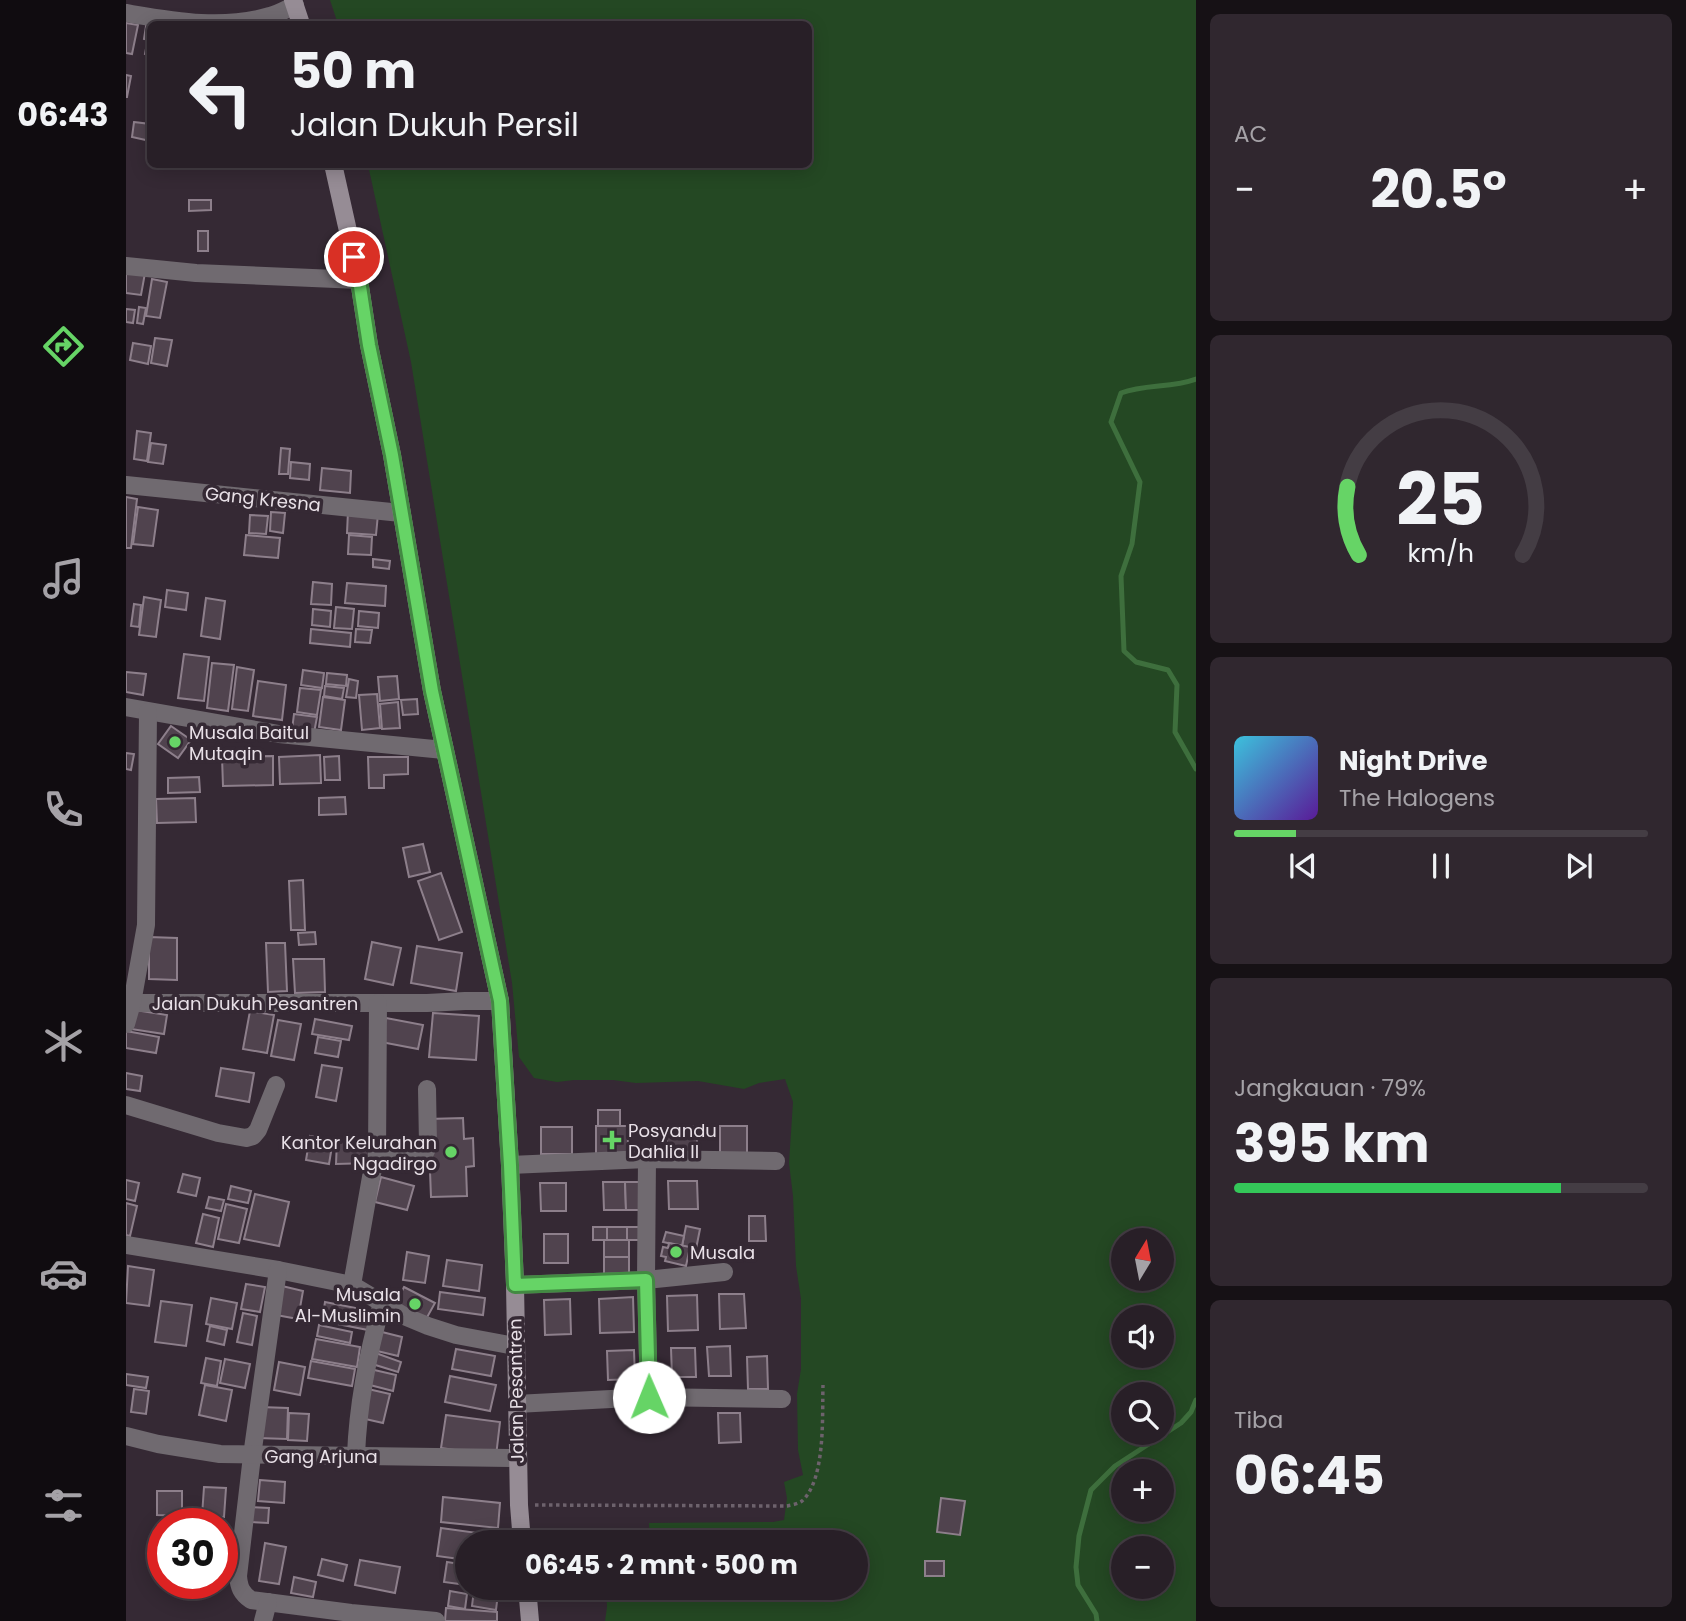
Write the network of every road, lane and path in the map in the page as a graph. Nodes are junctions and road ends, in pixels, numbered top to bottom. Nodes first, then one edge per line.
1 (294, 3) edge
2 (126, 13) edge
3 (171, 21) edge
4 (238, 21) edge
5 (300, 21) edge
6 (334, 168) edge
7 (126, 267) edge
8 (359, 280) junction
9 (126, 485) edge
10 (401, 513) junction
11 (126, 707) edge
12 (148, 712) junction
13 (444, 750) junction
14 (500, 1001) junction
15 (129, 1003) edge
16 (378, 1003) junction
17 (126, 1024) edge
18 (276, 1086) dead end
19 (427, 1089) dead end
20 (126, 1105) edge
21 (377, 1156) junction
22 (647, 1159) junction
23 (776, 1161) dead end
24 (510, 1165) junction
25 (126, 1245) edge
26 (278, 1270) junction
27 (723, 1272) dead end
28 (646, 1280) junction
29 (352, 1285) junction
30 (515, 1285) junction
31 (382, 1303) junction
32 (515, 1346) junction
33 (823, 1385) dead end
34 (649, 1397) junction
35 (782, 1399) dead end
36 (516, 1404) junction
37 (126, 1436) edge
38 (252, 1455) junction
39 (356, 1455) junction
40 (518, 1458) junction
41 (519, 1505) junction
42 (521, 1530) edge
43 (527, 1600) edge
44 (268, 1602) junction
45 (263, 1621) edge
46 (436, 1621) edge
47 (527, 1621) edge

1 - 4 street
1 - 5 main road
2 - 3 street
6 - 8 main road, Jalan Pesantren
7 - 8 street
8 - 10 main road, Jalan Pesantren
9 - 10 street, Gang Kresna
10 - 13 main road, Jalan Pesantren
11 - 12 street
12 - 13 street
12 - 15 street, Jalan Dukuh Pesantren
13 - 14 main road, Jalan Pesantren
14 - 16 street, Jalan Dukuh Pesantren
14 - 24 main road, Jalan Pesantren
15 - 16 street, Jalan Dukuh Pesantren
15 - 17 street, Jalan Dukuh Pesantren
16 - 21 street, Jalan Dukuh Pesantren
18 - 20 street
19 - 21 street
21 - 29 street, Jalan Dukuh Pesantren
22 - 23 street
22 - 24 street
22 - 28 street
24 - 30 main road, Jalan Pesantren
25 - 26 street
26 - 29 street
26 - 38 street
27 - 28 street
28 - 30 street
28 - 34 street
29 - 31 street
30 - 32 main road, Jalan Pesantren
31 - 32 street
31 - 39 street
32 - 36 main road, Jalan Pesantren
33 - 41 path
34 - 35 street
34 - 36 street
36 - 40 main road, Jalan Pesantren
37 - 38 street, Gang Arjuna
38 - 39 street, Gang Arjuna
38 - 44 street
39 - 40 street, Gang Arjuna
40 - 41 main road, Jalan Pesantren
41 - 42 main road, Jalan Pesantren
43 - 47 main road
44 - 45 street
44 - 46 street

